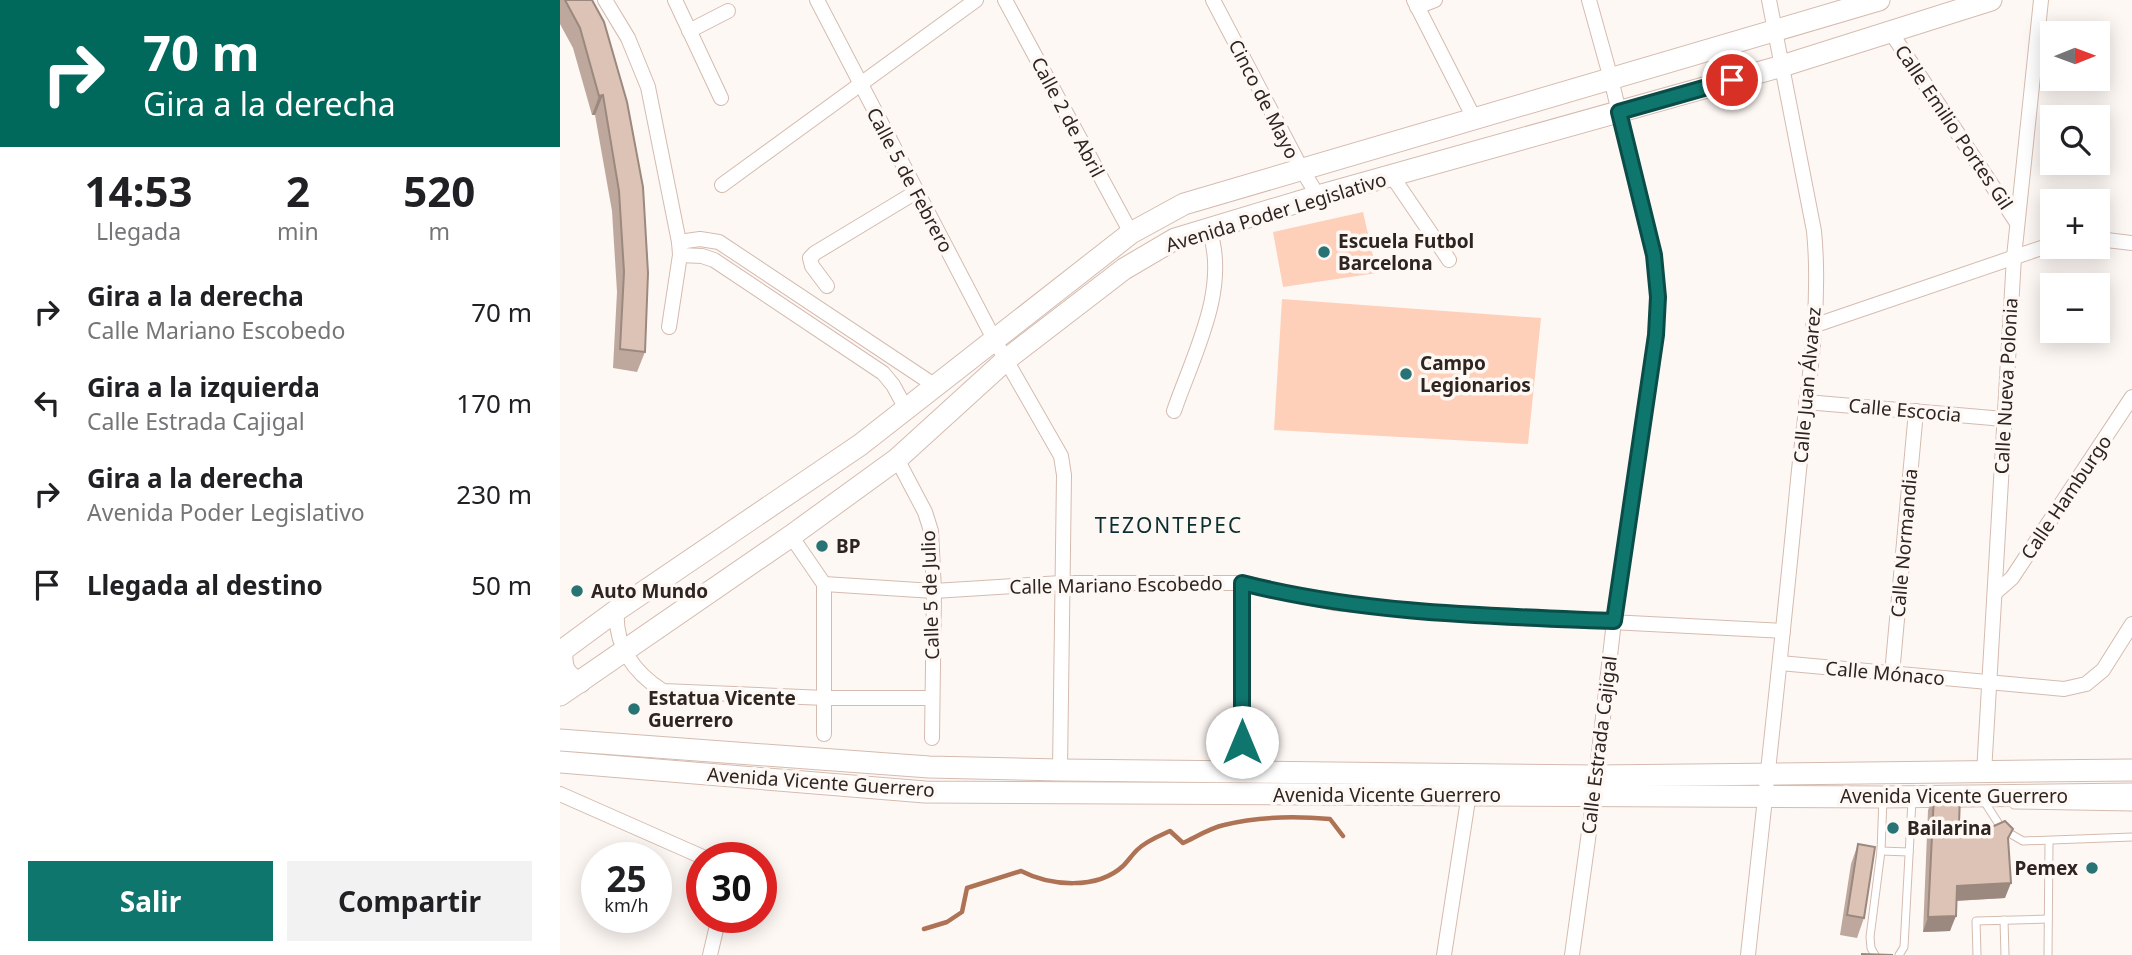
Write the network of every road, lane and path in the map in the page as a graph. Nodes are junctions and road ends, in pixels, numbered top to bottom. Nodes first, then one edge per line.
1 (605, 0) edge
2 (675, 0) edge
3 (817, 0) edge
4 (976, 0) edge
5 (1004, 0) edge
6 (1213, 0) edge
7 (1434, 0) edge
8 (1589, 0) edge
9 (1769, 0) edge
10 (1879, 0) edge
11 (1991, 0) edge
12 (2041, 0) edge
13 (1415, 3) edge
14 (728, 11) dead end
15 (689, 31) junction
16 (1890, 31) junction
17 (1775, 32) junction
18 (1782, 66) junction
19 (1612, 79) junction
20 (859, 83) junction
21 (721, 98) dead end
22 (1619, 112) junction
23 (1474, 118) junction
24 (1301, 168) junction
25 (1392, 176) junction
26 (722, 185) dead end
27 (916, 192) junction
28 (1318, 196) junction
29 (2017, 223) junction
30 (1209, 229) junction
31 (1131, 233) junction
32 (2110, 240) edge
33 (2132, 243) edge
34 (679, 248) junction
35 (2040, 248) edge
36 (2014, 257) junction
37 (1450, 260) dead end
38 (827, 286) dead end
39 (1813, 326) junction
40 (669, 327) dead end
41 (994, 339) junction
42 (1007, 359) junction
43 (934, 385) junction
44 (2132, 397) edge
45 (1805, 402) junction
46 (905, 407) junction
47 (1174, 411) dead end
48 (1916, 411) junction
49 (2004, 419) junction
50 (897, 459) junction
51 (791, 536) junction
52 (1062, 583) junction
53 (1242, 583) junction
54 (824, 584) junction
55 (934, 591) junction
56 (1996, 592) junction
57 (617, 610) junction
58 (1614, 621) junction
59 (2132, 624) edge
60 (1783, 631) junction
61 (561, 651) edge
62 (625, 652) junction
63 (1780, 663) junction
64 (1892, 674) junction
65 (580, 682) junction
66 (1992, 682) junction
67 (560, 695) edge
68 (825, 698) junction
69 (932, 698) junction
70 (824, 734) dead end
71 (932, 738) dead end
72 (560, 740) edge
73 (1242, 742) dead end
74 (560, 762) edge
75 (2132, 770) edge
76 (1060, 771) junction
77 (1768, 773) junction
78 (1984, 774) junction
79 (1470, 785) junction
80 (1595, 786) junction
81 (560, 794) edge
82 (2132, 794) edge
83 (1765, 796) junction
84 (1913, 796) junction
85 (1883, 797) junction
86 (1984, 797) junction
87 (2132, 807) edge
88 (2132, 837) edge
89 (2049, 842) junction
90 (686, 850) edge
91 (1881, 852) junction
92 (1909, 852) junction
93 (2048, 919) junction
94 (2004, 920) junction
95 (715, 933) edge
96 (710, 955) edge
97 (1444, 955) edge
98 (1572, 955) edge
99 (1748, 955) edge
100 (1875, 955) edge
101 (1899, 955) edge
102 (1977, 955) edge
103 (2005, 955) edge
104 (2048, 955) edge

1 - 34 street
2 - 15 street
3 - 20 street, Calle 5 de Febrero
4 - 20 street
5 - 31 street, Calle 2 de Abril
6 - 24 street, Cinco de Mayo
7 - 13 street
8 - 19 street, Calle Estrada Cajigal
9 - 17 street, Calle Juan Álvarez
10 - 17 main road, Avenida Poder Legislativo
11 - 16 main road, Avenida Poder Legislativo
12 - 29 street, Calle Nueva Polonia
13 - 23 street
14 - 15 street
15 - 21 street
16 - 18 main road, Avenida Poder Legislativo
16 - 29 street, Calle Emilio Portes Gil
17 - 18 street, Calle Juan Álvarez
17 - 19 main road, Avenida Poder Legislativo
18 - 22 main road, Avenida Poder Legislativo
18 - 39 street, Calle Juan Álvarez
19 - 22 street, Calle Estrada Cajigal
19 - 23 main road, Avenida Poder Legislativo
20 - 26 street
20 - 27 street, Calle 5 de Febrero
22 - 25 main road, Avenida Poder Legislativo
22 - 58 street, Calle Estrada Cajigal
23 - 24 main road, Avenida Poder Legislativo
24 - 28 street, Cinco de Mayo
24 - 31 main road, Avenida Poder Legislativo
25 - 28 main road, Avenida Poder Legislativo
25 - 37 street
27 - 38 street
27 - 41 street, Calle 5 de Febrero
28 - 30 main road, Avenida Poder Legislativo
29 - 36 street, Calle Nueva Polonia
30 - 42 main road, Avenida Poder Legislativo
30 - 47 street
31 - 41 main road, Avenida Poder Legislativo
32 - 33 street
34 - 40 street
34 - 43 street
34 - 46 street
35 - 36 street
36 - 39 street
36 - 49 street, Calle Nueva Polonia
39 - 45 street, Calle Juan Álvarez
41 - 42 street, Calle 5 de Febrero
41 - 43 main road, Avenida Poder Legislativo
42 - 50 main road, Avenida Poder Legislativo
42 - 52 street, Calle 5 de Febrero
43 - 46 main road, Avenida Poder Legislativo
44 - 56 street, Calle Hamburgo
45 - 48 street, Calle Escocia
45 - 60 street, Calle Juan Álvarez
46 - 57 main road, Avenida Poder Legislativo
48 - 49 street, Calle Escocia
48 - 64 street, Calle Normandia
49 - 56 street, Calle Nueva Polonia
50 - 51 main road, Avenida Poder Legislativo
50 - 55 street, Calle 5 de Julio
51 - 54 street
51 - 62 main road, Avenida Poder Legislativo
52 - 53 street, Calle Mariano Escobedo
52 - 55 street, Calle Mariano Escobedo
52 - 76 street, Calle 5 de Febrero
53 - 58 street, Calle Mariano Escobedo
53 - 73 street
54 - 55 street, Calle Mariano Escobedo
54 - 68 street
55 - 69 street, Calle 5 de Julio
56 - 66 street, Calle Nueva Polonia
57 - 61 main road, Avenida Poder Legislativo
57 - 62 street
58 - 60 street, Calle Mariano Escobedo
58 - 80 street, Calle Estrada Cajigal
59 - 66 street, Calle Mónaco
60 - 63 street, Calle Juan Álvarez
61 - 65 main road
62 - 65 main road, Avenida Poder Legislativo
62 - 68 street
63 - 64 street, Calle Mónaco
63 - 77 street, Calle Juan Álvarez
64 - 66 street, Calle Mónaco
65 - 67 main road, Avenida Poder Legislativo
66 - 78 street, Calle Nueva Polonia
68 - 69 street
68 - 70 street
69 - 71 street, Calle 5 de Julio
72 - 76 main road, Avenida Vicente Guerrero
74 - 79 main road, Avenida Vicente Guerrero
75 - 78 main road, Avenida Vicente Guerrero
76 - 79 main road, Avenida Vicente Guerrero
77 - 78 main road, Avenida Vicente Guerrero
77 - 80 main road, Avenida Vicente Guerrero
77 - 83 street, Calle Juan Álvarez
79 - 80 main road, Avenida Vicente Guerrero
79 - 97 street
80 - 83 main road, Avenida Vicente Guerrero
80 - 98 street, Calle Estrada Cajigal
81 - 90 street
82 - 86 main road, Avenida Vicente Guerrero
83 - 85 main road, Avenida Vicente Guerrero
83 - 99 street, Calle Juan Álvarez
84 - 85 main road, Avenida Vicente Guerrero
84 - 86 main road, Avenida Vicente Guerrero
84 - 92 lane
85 - 91 lane
86 - 87 lane
86 - 89 lane
88 - 89 lane
89 - 93 lane
91 - 92 lane
91 - 100 lane
92 - 101 lane
93 - 94 lane
93 - 104 lane
94 - 102 lane
94 - 103 lane
95 - 96 street

